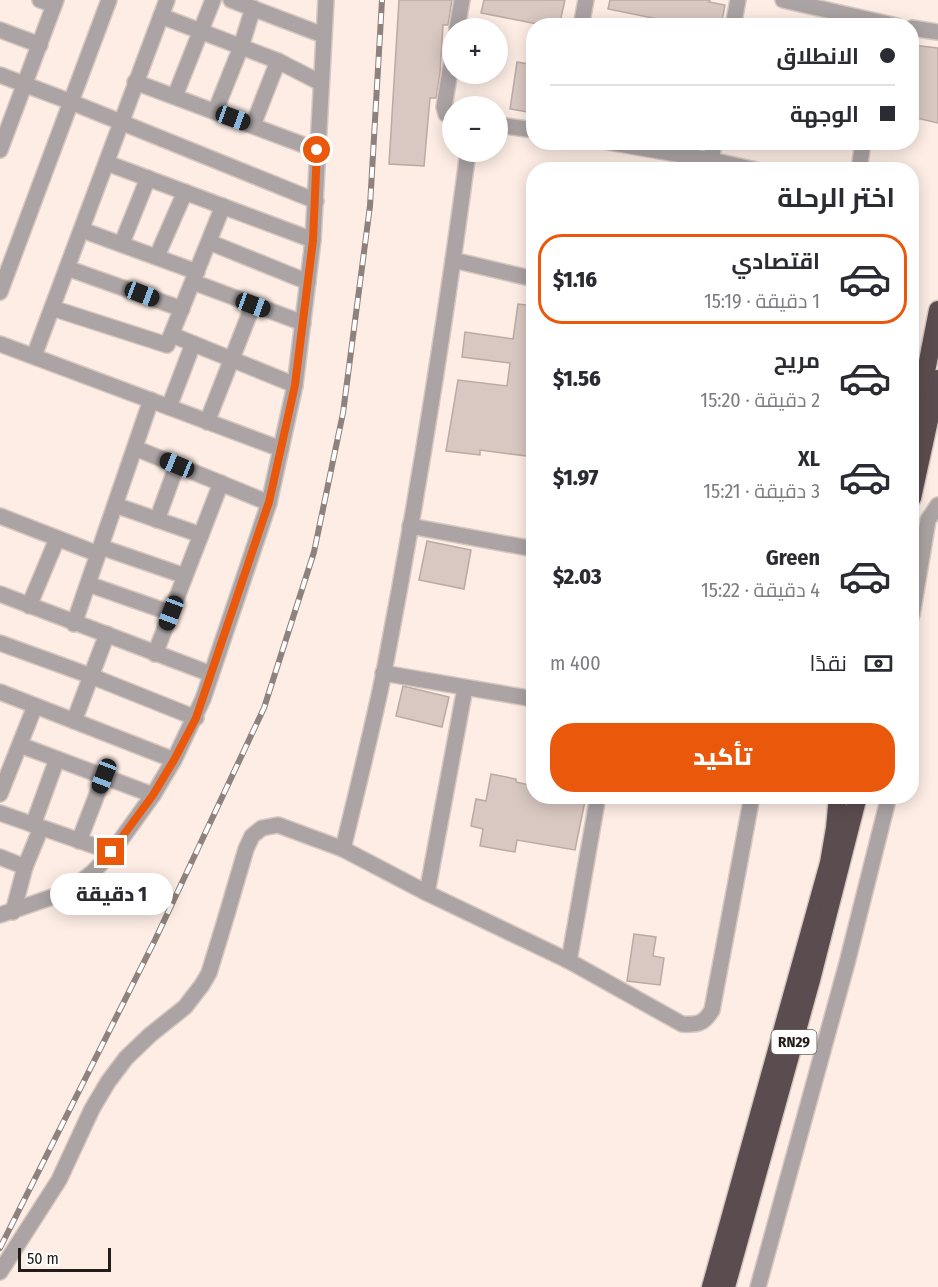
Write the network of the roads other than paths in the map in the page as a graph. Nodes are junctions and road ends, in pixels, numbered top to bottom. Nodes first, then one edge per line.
1 (40, 0) edge
2 (109, 0) edge
3 (167, 0) edge
4 (213, 0) edge
5 (231, 0) edge
6 (326, 0) edge
7 (462, 0) edge
8 (586, 0) edge
9 (738, 0) edge
10 (783, 0) edge
11 (56, 3) edge
12 (254, 8) junction
13 (160, 16) junction
14 (459, 18) edge
15 (583, 18) edge
16 (735, 18) edge
17 (855, 18) edge
18 (919, 29) edge
19 (0, 30) edge
20 (200, 31) junction
21 (938, 33) edge
22 (323, 35) junction
23 (40, 45) junction
24 (241, 46) junction
25 (278, 61) junction
26 (0, 75) edge
27 (135, 82) junction
28 (321, 82) junction
29 (25, 85) junction
30 (176, 96) junction
31 (71, 102) junction
32 (215, 112) junction
33 (121, 122) junction
34 (4, 125) edge
35 (253, 125) junction
36 (508, 126) edge
37 (526, 129) edge
38 (0, 150) edge
39 (317, 150) junction
40 (643, 150) edge
41 (467, 162) edge
42 (697, 162) edge
43 (107, 163) junction
44 (148, 178) junction
45 (185, 192) junction
46 (316, 201) junction
47 (223, 206) junction
48 (82, 230) junction
49 (313, 240) junction
50 (209, 242) junction
51 (122, 243) junction
52 (157, 256) junction
53 (453, 260) junction
54 (67, 268) junction
55 (195, 277) junction
56 (526, 277) edge
57 (308, 282) junction
58 (0, 292) edge
59 (253, 305) junction
60 (52, 308) junction
61 (182, 309) junction
62 (938, 310) edge
63 (303, 323) junction
64 (172, 335) junction
65 (0, 344) edge
66 (193, 344) junction
67 (34, 356) junction
68 (231, 359) junction
69 (933, 364) edge
70 (938, 379) edge
71 (295, 385) junction
72 (151, 400) junction
73 (169, 406) junction
74 (919, 417) edge
75 (207, 422) junction
76 (135, 448) junction
77 (281, 449) junction
78 (177, 465) junction
79 (919, 466) edge
80 (221, 483) junction
81 (269, 502) junction
82 (115, 505) junction
83 (938, 505) edge
84 (0, 516) edge
85 (157, 520) junction
86 (410, 526) junction
87 (201, 535) junction
88 (57, 539) junction
89 (526, 548) edge
90 (100, 550) junction
91 (919, 573) edge
92 (185, 576) junction
93 (88, 584) junction
94 (0, 594) edge
95 (29, 606) junction
96 (171, 613) junction
97 (74, 624) junction
98 (107, 634) junction
99 (0, 644) edge
100 (155, 654) junction
101 (211, 674) junction
102 (383, 674) junction
103 (91, 676) junction
104 (465, 688) junction
105 (0, 692) edge
106 (526, 698) edge
107 (35, 706) junction
108 (196, 718) junction
109 (74, 721) junction
110 (20, 745) junction
111 (57, 759) junction
112 (174, 760) junction
113 (104, 776) junction
114 (0, 794) edge
115 (153, 795) junction
116 (597, 804) edge
117 (751, 804) edge
118 (837, 804) edge
119 (856, 804) edge
120 (887, 804) edge
121 (0, 813) edge
122 (37, 827) junction
123 (79, 841) junction
124 (344, 849) junction
125 (111, 852) junction
126 (0, 857) edge
127 (25, 867) junction
128 (428, 893) junction
129 (7, 914) edge
130 (568, 961) junction
131 (0, 1272) edge
132 (711, 1287) edge
133 (726, 1287) edge
134 (758, 1287) edge

1 - 11 street
2 - 31 street
3 - 13 street
4 - 20 street
5 - 12 street
6 - 22 street
7 - 14 street
8 - 15 street
9 - 16 street
10 - 17 street
11 - 23 street
12 - 22 street
12 - 24 street
13 - 20 street
13 - 27 street
18 - 21 street
19 - 23 street
20 - 24 street
20 - 30 street
22 - 28 street
23 - 29 street
24 - 25 street
24 - 32 street
25 - 28 street
25 - 35 street
26 - 29 street
27 - 30 street
27 - 33 street
28 - 39 street
29 - 31 street
29 - 34 street
30 - 32 street
31 - 33 street
31 - 58 street
32 - 35 street
33 - 43 street
33 - 46 street
34 - 38 street
35 - 39 street
36 - 37 street
39 - 46 street
40 - 42 street
41 - 53 street
43 - 44 street
43 - 48 street
44 - 45 street
44 - 51 street
45 - 47 street
45 - 52 street
46 - 49 street
47 - 49 street
47 - 50 street
48 - 51 street
48 - 54 street
49 - 57 street
50 - 55 street
50 - 57 street
51 - 52 street
52 - 55 street
53 - 56 street
53 - 86 street
54 - 60 street
54 - 61 street
55 - 59 street
55 - 61 street
57 - 63 street
59 - 63 street
59 - 68 street
60 - 64 street
60 - 67 street
61 - 64 street
62 - 69 highway
63 - 71 street
64 - 66 street
65 - 67 street
66 - 68 street
66 - 73 street
67 - 72 street
68 - 71 street
68 - 75 street
69 - 74 highway
70 - 79 highway
71 - 77 street
72 - 73 street
72 - 76 street
73 - 75 street
75 - 77 street
76 - 78 street
76 - 82 street
77 - 81 street
78 - 80 street
78 - 85 street
80 - 81 street
80 - 87 street
81 - 101 street
82 - 85 street
82 - 90 street
83 - 91 street
84 - 88 street
85 - 87 street
86 - 89 street
86 - 102 street
87 - 92 street
88 - 90 street
88 - 95 street
90 - 92 street
90 - 93 street
92 - 96 street
93 - 96 street
93 - 97 street
94 - 95 street
95 - 97 street
96 - 100 street
97 - 98 street
98 - 100 street
98 - 103 street
99 - 103 street
100 - 101 street
101 - 108 street
102 - 104 street
102 - 124 street
103 - 108 street
103 - 109 street
104 - 106 street
104 - 128 street
105 - 107 street
107 - 109 street
107 - 110 street
108 - 112 street
109 - 112 street
110 - 111 street
110 - 114 street
111 - 113 street
111 - 122 street
112 - 115 street
113 - 115 street
113 - 123 street
115 - 125 street
116 - 130 street
117 - 130 street
118 - 132 highway, RN29
119 - 133 highway, RN29
120 - 134 street
121 - 122 street
122 - 123 street
122 - 127 street
123 - 125 street
124 - 128 street
124 - 131 street
125 - 129 street
126 - 127 street
127 - 129 street
128 - 130 street

